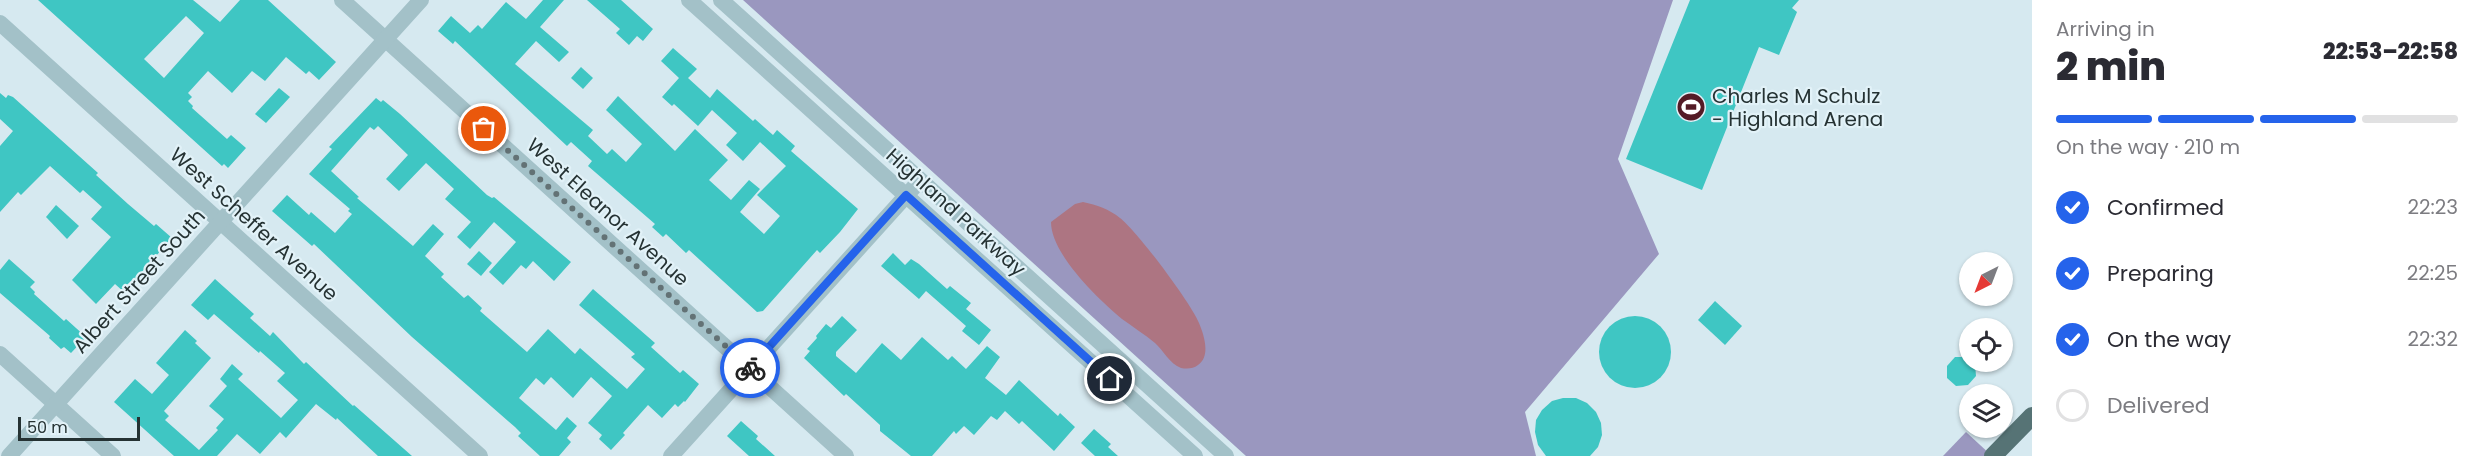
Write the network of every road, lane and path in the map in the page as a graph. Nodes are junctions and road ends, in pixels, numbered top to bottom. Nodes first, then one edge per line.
1 (342, 0) edge
2 (421, 0) edge
3 (689, 0) edge
4 (721, 0) edge
5 (0, 23) edge
6 (386, 39) junction
7 (920, 180) junction
8 (906, 195) junction
9 (221, 222) junction
10 (0, 354) edge
11 (750, 369) junction
12 (56, 405) junction
13 (2032, 416) edge
14 (9, 456) edge
15 (113, 456) edge
16 (480, 456) edge
17 (671, 456) edge
18 (846, 456) edge
19 (1195, 456) edge
20 (1226, 456) edge
21 (1994, 456) edge

1 - 6 street, West Eleanor Avenue
2 - 6 street, Albert Street South
3 - 8 street, Highland Parkway
4 - 7 street, Highland Parkway
5 - 9 street, West Scheffer Avenue
6 - 9 street, Albert Street South
6 - 11 street, West Eleanor Avenue
7 - 8 street
7 - 20 street, Highland Parkway
8 - 11 street
8 - 19 street, Highland Parkway
9 - 12 street, Albert Street South
9 - 16 street, West Scheffer Avenue
10 - 12 street
11 - 17 street
11 - 18 street, West Eleanor Avenue
12 - 14 street, Albert Street South
12 - 15 street
13 - 21 main road

